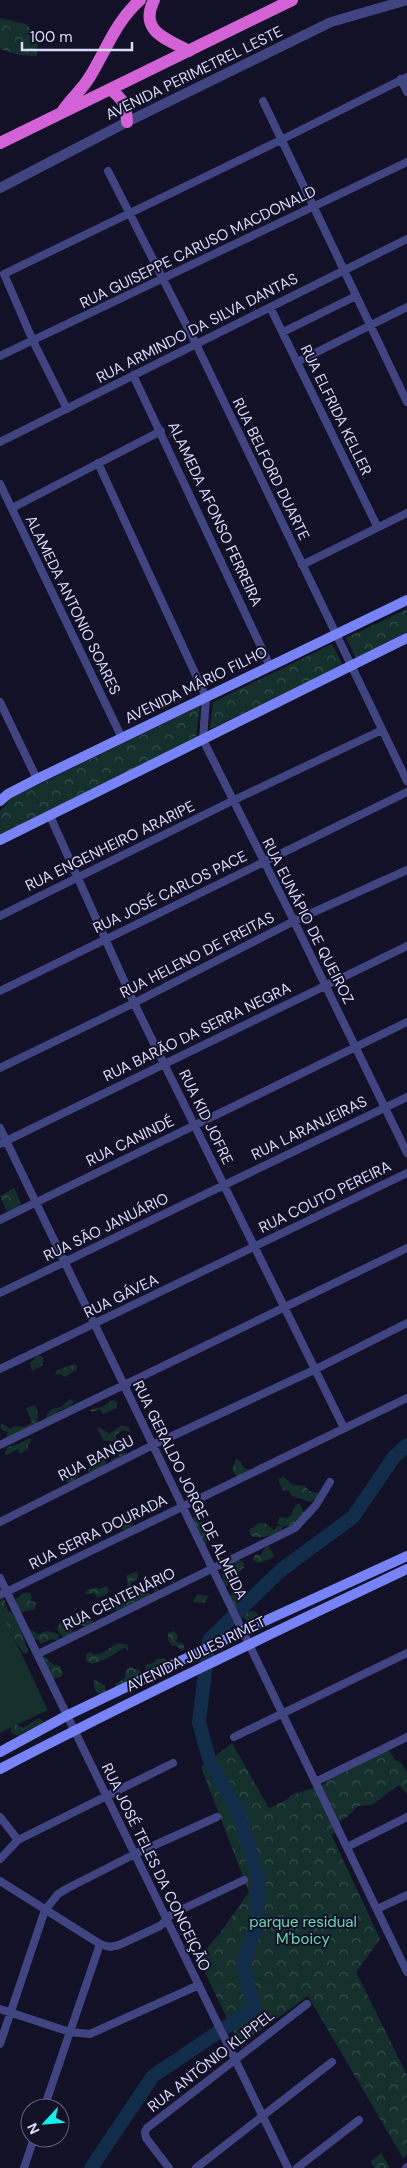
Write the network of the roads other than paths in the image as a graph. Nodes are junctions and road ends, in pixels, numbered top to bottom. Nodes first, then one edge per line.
1 (140, 0) edge
2 (154, 0) edge
3 (292, 0) edge
4 (407, 0) edge
5 (189, 51) junction
6 (404, 78) edge
7 (110, 89) junction
8 (407, 92) edge
9 (263, 101) dead end
10 (62, 112) junction
11 (127, 122) junction
12 (282, 140) junction
13 (0, 143) edge
14 (407, 162) edge
15 (108, 171) dead end
16 (0, 188) edge
17 (314, 206) junction
18 (129, 213) junction
19 (405, 240) edge
20 (407, 249) edge
21 (343, 270) junction
22 (162, 279) junction
23 (356, 296) junction
24 (270, 307) junction
25 (407, 307) edge
26 (370, 325) junction
27 (283, 332) junction
28 (33, 341) junction
29 (196, 344) junction
30 (0, 356) edge
31 (297, 362) junction
32 (134, 375) junction
33 (407, 402) edge
34 (67, 409) junction
35 (161, 431) junction
36 (0, 442) edge
37 (98, 463) junction
38 (0, 484) edge
39 (12, 508) junction
40 (407, 512) edge
41 (377, 526) junction
42 (302, 565) junction
43 (407, 600) edge
44 (336, 634) junction
45 (407, 638) edge
46 (270, 666) junction
47 (351, 666) junction
48 (206, 697) junction
49 (0, 702) edge
50 (382, 730) junction
51 (122, 738) junction
52 (202, 740) junction
53 (37, 780) junction
54 (407, 781) edge
55 (407, 792) edge
56 (3, 798) edge
57 (232, 801) junction
58 (50, 816) junction
59 (0, 840) edge
60 (263, 862) junction
61 (407, 870) edge
62 (76, 878) junction
63 (0, 916) edge
64 (294, 921) junction
65 (104, 939) junction
66 (407, 946) edge
67 (325, 984) junction
68 (0, 990) edge
69 (134, 1003) junction
70 (407, 1022) edge
71 (356, 1047) junction
72 (164, 1064) junction
73 (0, 1068) edge
74 (407, 1097) edge
75 (384, 1108) junction
76 (195, 1125) junction
77 (0, 1128) edge
78 (3, 1142) edge
79 (407, 1153) edge
80 (407, 1173) edge
81 (224, 1185) junction
82 (36, 1202) junction
83 (0, 1220) edge
84 (254, 1246) junction
85 (407, 1248) edge
86 (65, 1262) junction
87 (0, 1293) edge
88 (284, 1308) junction
89 (407, 1323) edge
90 (94, 1324) junction
91 (0, 1369) edge
92 (314, 1370) junction
93 (124, 1386) junction
94 (407, 1398) edge
95 (344, 1428) junction
96 (0, 1445) edge
97 (153, 1445) junction
98 (330, 1482) dead end
99 (183, 1506) junction
100 (0, 1522) edge
101 (404, 1557) edge
102 (212, 1568) junction
103 (407, 1569) edge
104 (0, 1578) edge
105 (3, 1593) edge
106 (243, 1631) junction
107 (249, 1644) junction
108 (407, 1653) edge
109 (38, 1654) junction
110 (282, 1713) junction
111 (68, 1715) junction
112 (74, 1730) junction
113 (234, 1737) dead end
114 (407, 1737) edge
115 (0, 1752) edge
116 (173, 1763) dead end
117 (0, 1769) edge
118 (315, 1782) junction
119 (106, 1796) junction
120 (0, 1817) edge
121 (217, 1817) dead end
122 (407, 1817) edge
123 (18, 1840) junction
124 (347, 1847) junction
125 (135, 1854) junction
126 (0, 1859) edge
127 (244, 1880) dead end
128 (0, 1881) edge
129 (407, 1894) edge
130 (377, 1909) junction
131 (45, 1910) junction
132 (167, 1918) junction
133 (100, 1944) junction
134 (407, 1972) edge
135 (199, 1985) junction
136 (307, 2004) dead end
137 (0, 2009) edge
138 (10, 2013) junction
139 (70, 2032) junction
140 (0, 2044) edge
141 (236, 2060) junction
142 (332, 2062) dead end
143 (47, 2098) edge
144 (263, 2116) junction
145 (359, 2120) dead end
146 (31, 2148) edge
147 (24, 2168) edge
148 (168, 2168) edge
149 (196, 2168) edge
150 (288, 2168) edge
151 (297, 2168) edge

1 - 10 highway
2 - 5 highway
3 - 5 highway
4 - 11 street, AVENIDA PERIMETREL LESTE
5 - 7 highway
6 - 8 street
6 - 12 street
7 - 10 highway
7 - 11 highway
9 - 12 street
10 - 13 highway
11 - 16 street, AVENIDA PERIMETREL LESTE
12 - 17 street
12 - 18 street
14 - 17 street, RUA GUISEPPE CARUSO MACDONALD
15 - 18 street, RUA BELFORD DUARTE
17 - 21 street
17 - 22 street, RUA GUISEPPE CARUSO MACDONALD
18 - 22 street, RUA BELFORD DUARTE
18 - 28 street
19 - 20 street
19 - 21 street, RUA ARMINDO DA SILVA DANTAS
21 - 23 street
21 - 24 street, RUA ARMINDO DA SILVA DANTAS
22 - 28 street, RUA GUISEPPE CARUSO MACDONALD
22 - 29 street, RUA BELFORD DUARTE
23 - 26 street
23 - 27 street
24 - 27 street, RUA ELFRIDA KELLER
24 - 29 street, RUA ARMINDO DA SILVA DANTAS
25 - 26 street
26 - 31 street
26 - 33 street
27 - 31 street, RUA ELFRIDA KELLER
28 - 30 street, RUA GUISEPPE CARUSO MACDONALD
28 - 34 street
29 - 32 street, RUA ARMINDO DA SILVA DANTAS
29 - 42 street, RUA BELFORD DUARTE
31 - 41 street, RUA ELFRIDA KELLER
32 - 34 street, RUA ARMINDO DA SILVA DANTAS
32 - 35 street, ALAMEDA AFONSO FERREIRA
34 - 36 street, RUA ARMINDO DA SILVA DANTAS
35 - 37 street
35 - 46 street, ALAMEDA AFONSO FERREIRA
37 - 39 street
37 - 48 street
38 - 39 street, ALAMEDA ANTONIO SOARES
39 - 51 street, ALAMEDA ANTONIO SOARES
40 - 41 street
41 - 42 street
42 - 44 street, RUA BELFORD DUARTE
43 - 44 main road, AVENIDA MÁRIO FILHO
44 - 46 main road, AVENIDA MÁRIO FILHO
44 - 47 street, RUA BELFORD DUARTE
45 - 47 main road
46 - 48 main road, AVENIDA MÁRIO FILHO
47 - 50 street, RUA BELFORD DUARTE
47 - 52 main road
48 - 51 main road, AVENIDA MÁRIO FILHO
48 - 52 street
49 - 53 street
50 - 54 street, RUA BELFORD DUARTE
50 - 57 street, RUA ENGENHEIRO ARARIPE
51 - 53 main road, AVENIDA MÁRIO FILHO
52 - 57 street, RUA EUNÁPIO DE QUEIROZ
52 - 58 main road
53 - 56 main road, AVENIDA MÁRIO FILHO
55 - 60 street, RUA JOSÉ CARLOS PACE
57 - 60 street, RUA EUNÁPIO DE QUEIROZ
57 - 62 street, RUA ENGENHEIRO ARARIPE
58 - 59 main road
58 - 62 street, RUA KID JOFRE
60 - 64 street, RUA EUNÁPIO DE QUEIROZ
60 - 65 street, RUA JOSÉ CARLOS PACE
61 - 64 street, RUA HELENO DE FREITAS
62 - 63 street, RUA ENGENHEIRO ARARIPE
62 - 65 street, RUA KID JOFRE
64 - 67 street, RUA EUNÁPIO DE QUEIROZ
64 - 69 street, RUA HELENO DE FREITAS
65 - 68 street, RUA JOSÉ CARLOS PACE
65 - 69 street, RUA KID JOFRE
66 - 67 street, RUA BARÃO DA SERRA NEGRA
67 - 71 street, RUA EUNÁPIO DE QUEIROZ
67 - 72 street, RUA BARÃO DA SERRA NEGRA
69 - 72 street, RUA KID JOFRE
69 - 73 street, RUA HELENO DE FREITAS
70 - 71 street, RUA CANINDÉ
71 - 75 street, RUA EUNÁPIO DE QUEIROZ
71 - 76 street, RUA CANINDÉ
72 - 76 street, RUA KID JOFRE
72 - 78 street, RUA BARÃO DA SERRA NEGRA
74 - 75 street, RUA LARANJEIRAS
75 - 79 street, RUA EUNÁPIO DE QUEIROZ
75 - 81 street, RUA LARANJEIRAS
76 - 81 street, RUA KID JOFRE
76 - 82 street, RUA CANINDÉ
77 - 78 street, RUA GERALDO JORGE DE ALMEIDA
78 - 82 street, RUA GERALDO JORGE DE ALMEIDA
80 - 84 street, RUA COUTO PEREIRA
81 - 84 street, RUA KID JOFRE
81 - 86 street, RUA SÃO JANUÁRIO
82 - 83 street, RUA CANINDÉ
82 - 86 street, RUA GERALDO JORGE DE ALMEIDA
84 - 88 street, RUA KID JOFRE
84 - 90 street, RUA GÁVEA
85 - 88 street
86 - 87 street, RUA SÃO JANUÁRIO
86 - 90 street, RUA GERALDO JORGE DE ALMEIDA
88 - 92 street, RUA KID JOFRE
88 - 93 street
89 - 92 street, RUA BANGU
90 - 91 street, RUA GÁVEA
90 - 93 street, RUA GERALDO JORGE DE ALMEIDA
92 - 95 street, RUA KID JOFRE
92 - 97 street, RUA BANGU
93 - 96 street
93 - 97 street, RUA GERALDO JORGE DE ALMEIDA
94 - 95 street, RUA SERRA DOURADA
95 - 99 street, RUA SERRA DOURADA
97 - 99 street, RUA GERALDO JORGE DE ALMEIDA
97 - 100 street, RUA BANGU
98 - 102 street, RUA CENTENÁRIO
99 - 102 street, RUA GERALDO JORGE DE ALMEIDA
99 - 105 street, RUA SERRA DOURADA
101 - 103 street
101 - 106 main road, AVENIDA JULES RIMET
102 - 106 street, RUA GERALDO JORGE DE ALMEIDA
102 - 109 street, RUA CENTENÁRIO
103 - 107 main road, AVENIDA JULES RIMET
104 - 105 street, RUA JOSÉ TELES DA CONCEIÇÃO
105 - 109 street, RUA JOSÉ TELES DA CONCEIÇÃO
106 - 107 street, RUA GERALDO JORGE DE ALMEIDA
106 - 111 main road, AVENIDA JULES RIMET
107 - 110 street, RUA GERALDO JORGE DE ALMEIDA
107 - 112 main road, AVENIDA JULES RIMET
108 - 110 street
109 - 111 street, RUA JOSÉ TELES DA CONCEIÇÃO
110 - 113 street
110 - 118 street, RUA GERALDO JORGE DE ALMEIDA
111 - 112 street, RUA JOSÉ TELES DA CONCEIÇÃO
111 - 115 main road, AVENIDA JULES RIMET
112 - 117 main road, AVENIDA JULES RIMET
112 - 119 street, RUA JOSÉ TELES DA CONCEIÇÃO
114 - 118 street
116 - 119 street
118 - 124 street, RUA GERALDO JORGE DE ALMEIDA
119 - 123 street
119 - 125 street, RUA JOSÉ TELES DA CONCEIÇÃO
120 - 123 street
121 - 125 street
122 - 124 street
123 - 126 street
124 - 130 street, RUA GERALDO JORGE DE ALMEIDA
125 - 131 street
125 - 132 street, RUA JOSÉ TELES DA CONCEIÇÃO
127 - 132 street
128 - 131 street
129 - 130 street
130 - 134 street, RUA GERALDO JORGE DE ALMEIDA
131 - 133 street
131 - 138 street
132 - 133 street
132 - 135 street, RUA JOSÉ TELES DA CONCEIÇÃO
133 - 139 street
135 - 139 street
135 - 141 street, RUA JOSÉ TELES DA CONCEIÇÃO
136 - 141 street, RUA ANTÔNIO KLIPPEL
137 - 138 street
138 - 139 street
138 - 140 street
139 - 143 street
141 - 144 street, RUA JOSÉ TELES DA CONCEIÇÃO
141 - 148 street, RUA ANTÔNIO KLIPPEL
142 - 144 street
144 - 149 street
144 - 150 street, RUA JOSÉ TELES DA CONCEIÇÃO
145 - 151 street
146 - 147 street

